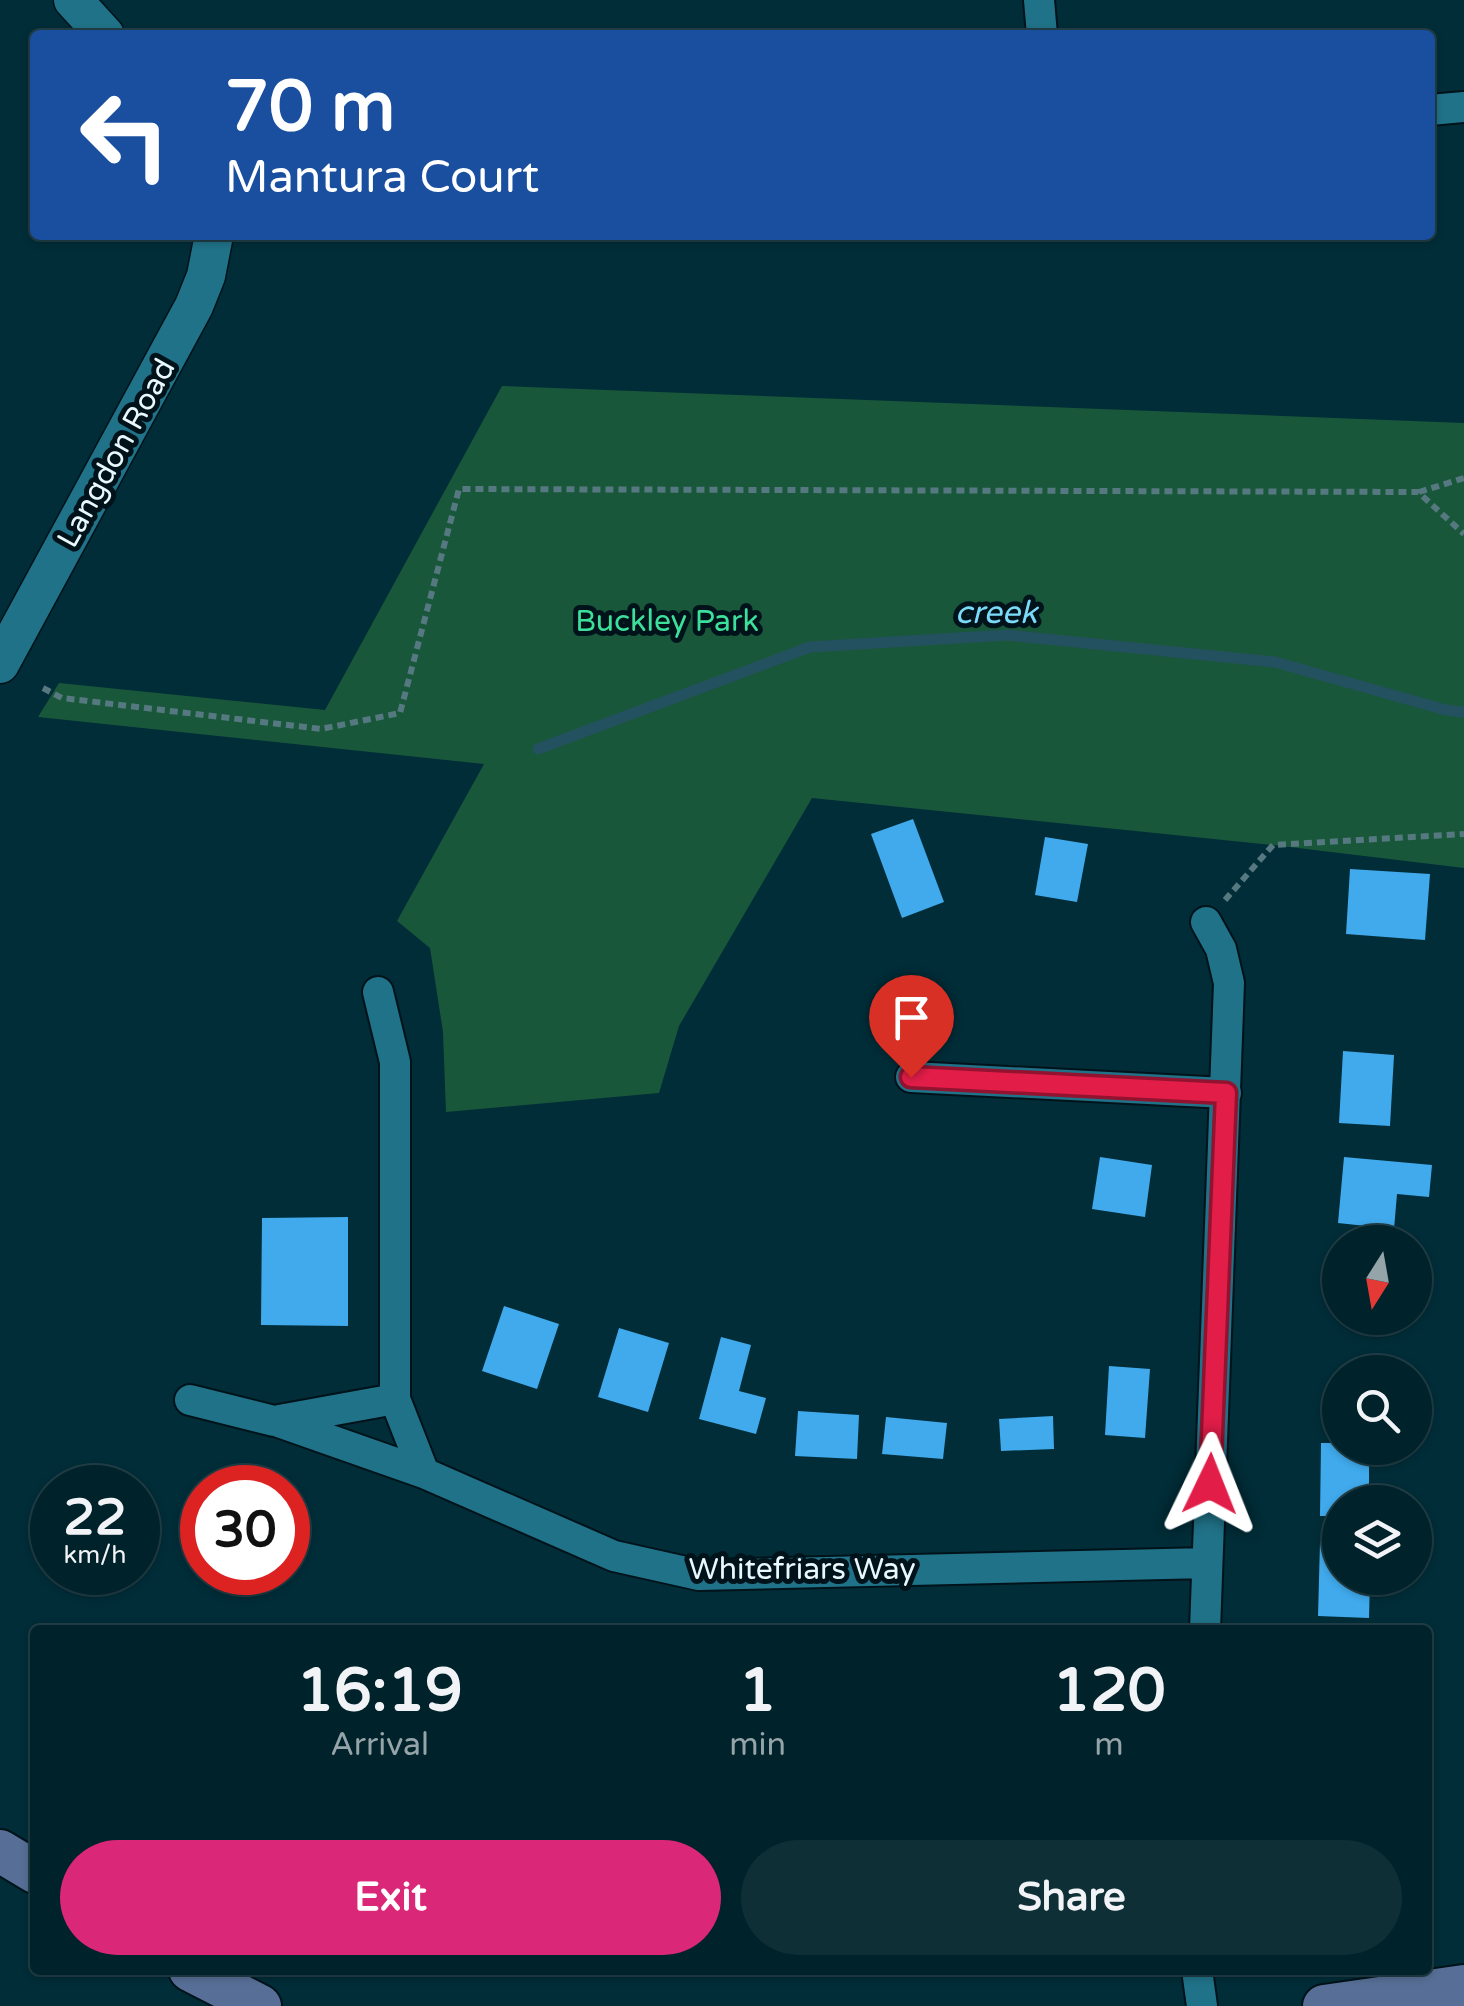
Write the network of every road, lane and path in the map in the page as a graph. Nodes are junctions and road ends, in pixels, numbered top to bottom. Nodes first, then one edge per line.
1 (73, 0) edge
2 (1039, 0) edge
3 (100, 30) edge
4 (1042, 30) edge
5 (1464, 107) edge
6 (1435, 110) edge
7 (218, 241) edge
8 (1464, 478) edge
9 (1418, 492) junction
10 (1464, 534) edge
11 (0, 664) edge
12 (44, 688) dead end
13 (1464, 834) edge
14 (1206, 922) joint
15 (378, 992) dead end
16 (911, 1077) dead end
17 (1226, 1093) junction
18 (395, 1399) junction
19 (190, 1400) dead end
20 (274, 1420) junction
21 (424, 1473) junction
22 (1207, 1562) junction
23 (1205, 1625) edge
24 (0, 1851) edge
25 (30, 1869) edge
26 (200, 1975) edge
27 (1197, 1975) edge
28 (1464, 1986) edge
29 (260, 2006) edge
30 (1202, 2006) edge
31 (1324, 2006) edge

1 - 3 street
2 - 4 street
5 - 6 street
7 - 11 street, Langdon Road
8 - 9 path
9 - 10 path
9 - 12 path
13 - 14 path
14 - 17 street
15 - 18 street
16 - 17 street
17 - 22 street
18 - 20 street
18 - 21 street
19 - 20 street, Whitefriars Way
20 - 21 street, Whitefriars Way
21 - 22 street, Whitefriars Way
22 - 23 street
24 - 25 main road
26 - 29 main road
27 - 30 street
28 - 31 main road

